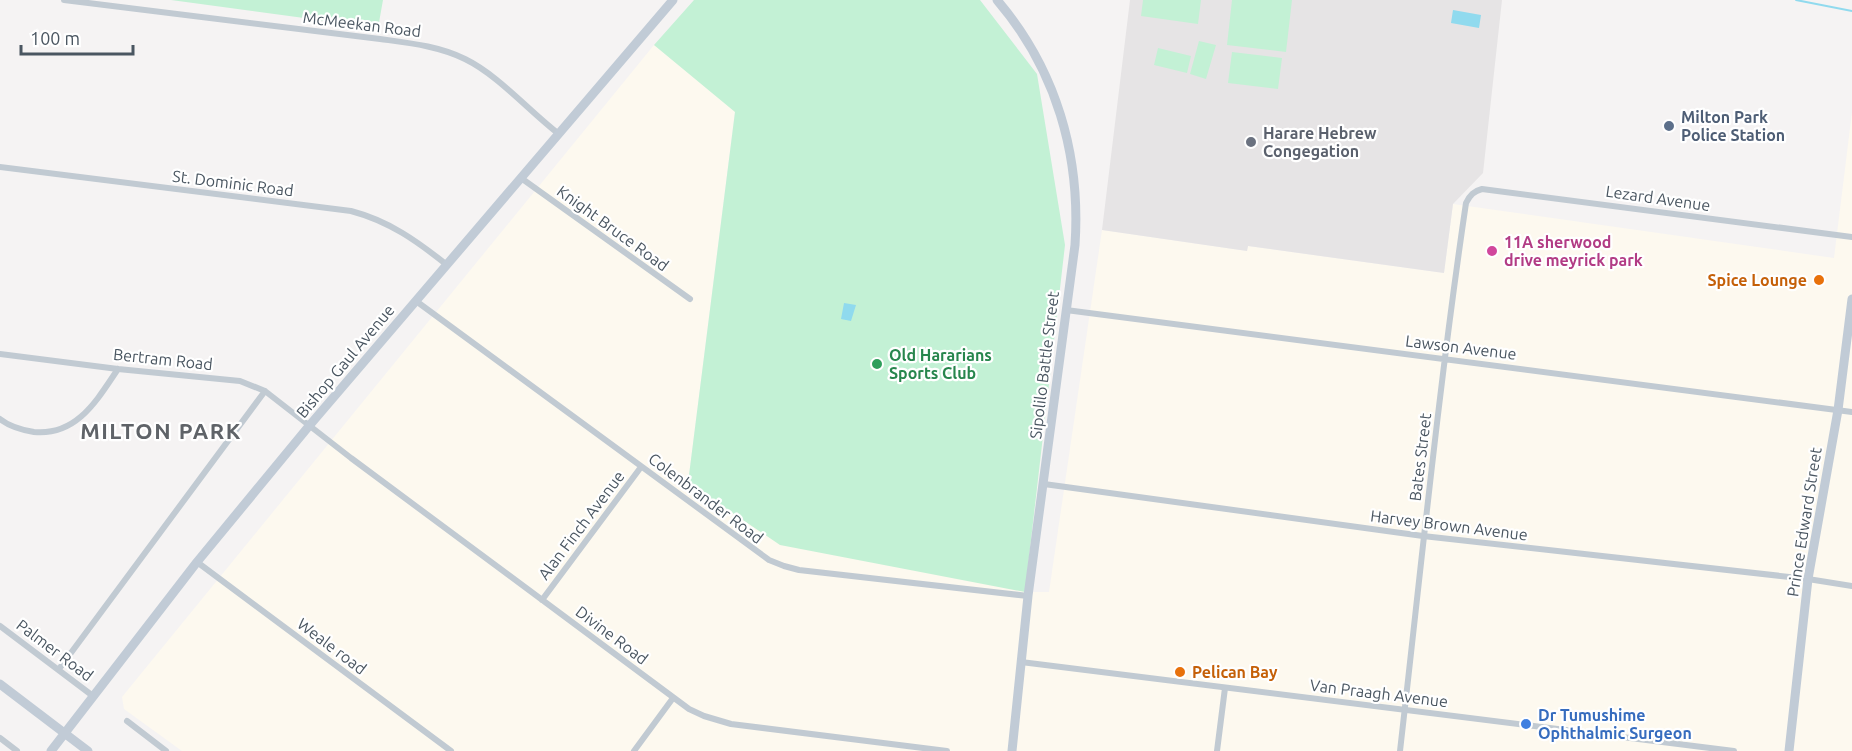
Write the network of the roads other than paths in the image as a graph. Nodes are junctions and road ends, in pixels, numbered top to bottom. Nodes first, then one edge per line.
1 (63, 0) edge
2 (673, 0) edge
3 (997, 0) edge
4 (559, 134) junction
5 (0, 167) edge
6 (521, 178) junction
7 (1466, 203) joint
8 (1852, 237) edge
9 (447, 265) junction
10 (690, 299) dead end
11 (1852, 299) edge
12 (416, 301) junction
13 (1066, 309) junction
14 (0, 354) edge
15 (1446, 359) junction
16 (118, 369) junction
17 (265, 391) junction
18 (1838, 410) junction
19 (1852, 412) edge
20 (0, 419) edge
21 (309, 426) junction
22 (641, 467) junction
23 (1044, 484) junction
24 (1423, 536) junction
25 (196, 562) junction
26 (1808, 579) junction
27 (1852, 586) edge
28 (1028, 596) junction
29 (542, 600) junction
30 (0, 626) edge
31 (1021, 662) junction
32 (59, 669) junction
33 (0, 684) edge
34 (1225, 688) junction
35 (93, 696) junction
36 (673, 698) junction
37 (1405, 710) junction
38 (127, 721) dead end
39 (64, 734) junction
40 (0, 738) edge
41 (17, 751) edge
42 (51, 751) edge
43 (88, 751) edge
44 (166, 751) edge
45 (451, 751) edge
46 (634, 751) edge
47 (947, 751) edge
48 (1011, 751) edge
49 (1217, 751) edge
50 (1400, 751) edge
51 (1734, 751) edge
52 (1789, 751) edge

1 - 4 street, McMeekan Road
2 - 4 main road, Bishop Gaul Avenue
3 - 13 main road, Sipolilo Battle Street
4 - 6 main road, Bishop Gaul Avenue
5 - 9 street, St. Dominic Road
6 - 9 main road, Bishop Gaul Avenue
6 - 10 street, Knight Bruce Road
7 - 8 street, Lezard Avenue
7 - 15 street, Bates Street
9 - 12 main road, Bishop Gaul Avenue
11 - 18 main road, Prince Edward Street
12 - 21 main road, Bishop Gaul Avenue
12 - 22 street, Colenbrander Road
13 - 15 street, Lawson Avenue
13 - 23 main road, Sipolilo Battle Street
14 - 16 street, Bertram Road
15 - 18 street, Lawson Avenue
15 - 24 street, Bates Street
16 - 17 street, Bertram Road
16 - 20 street
17 - 21 street, Bertram Road
17 - 32 street
18 - 19 street, Lawson Avenue
18 - 26 main road, Prince Edward Street
21 - 25 main road, Bishop Gaul Avenue
21 - 29 street, Divine Road
22 - 28 street, Colenbrander Road
22 - 29 street, Alan Finch Avenue
23 - 24 street, Harvey Brown Avenue
23 - 28 main road, Sipolilo Battle Street
24 - 26 street, Harvey Brown Avenue
24 - 37 street, Bates Street
25 - 35 main road, Bishop Gaul Avenue
25 - 45 street, Weale road
26 - 27 street, Harvey Brown Avenue
26 - 52 main road, Prince Edward Street
28 - 31 main road, Sipolilo Battle Street
29 - 36 street, Divine Road
30 - 32 street, Palmer Road
31 - 34 street, Van Praagh Avenue
31 - 48 main road, Sipolilo Battle Street
32 - 35 street, Palmer Road
33 - 39 main road
34 - 37 street, Van Praagh Avenue
34 - 49 street
35 - 39 main road, Bishop Gaul Avenue
36 - 46 street
36 - 47 street, Divine Road
37 - 50 street, Bates Street
37 - 51 street, Van Praagh Avenue
38 - 44 street
39 - 42 main road, Bishop Gaul Avenue
39 - 43 main road
40 - 41 street

